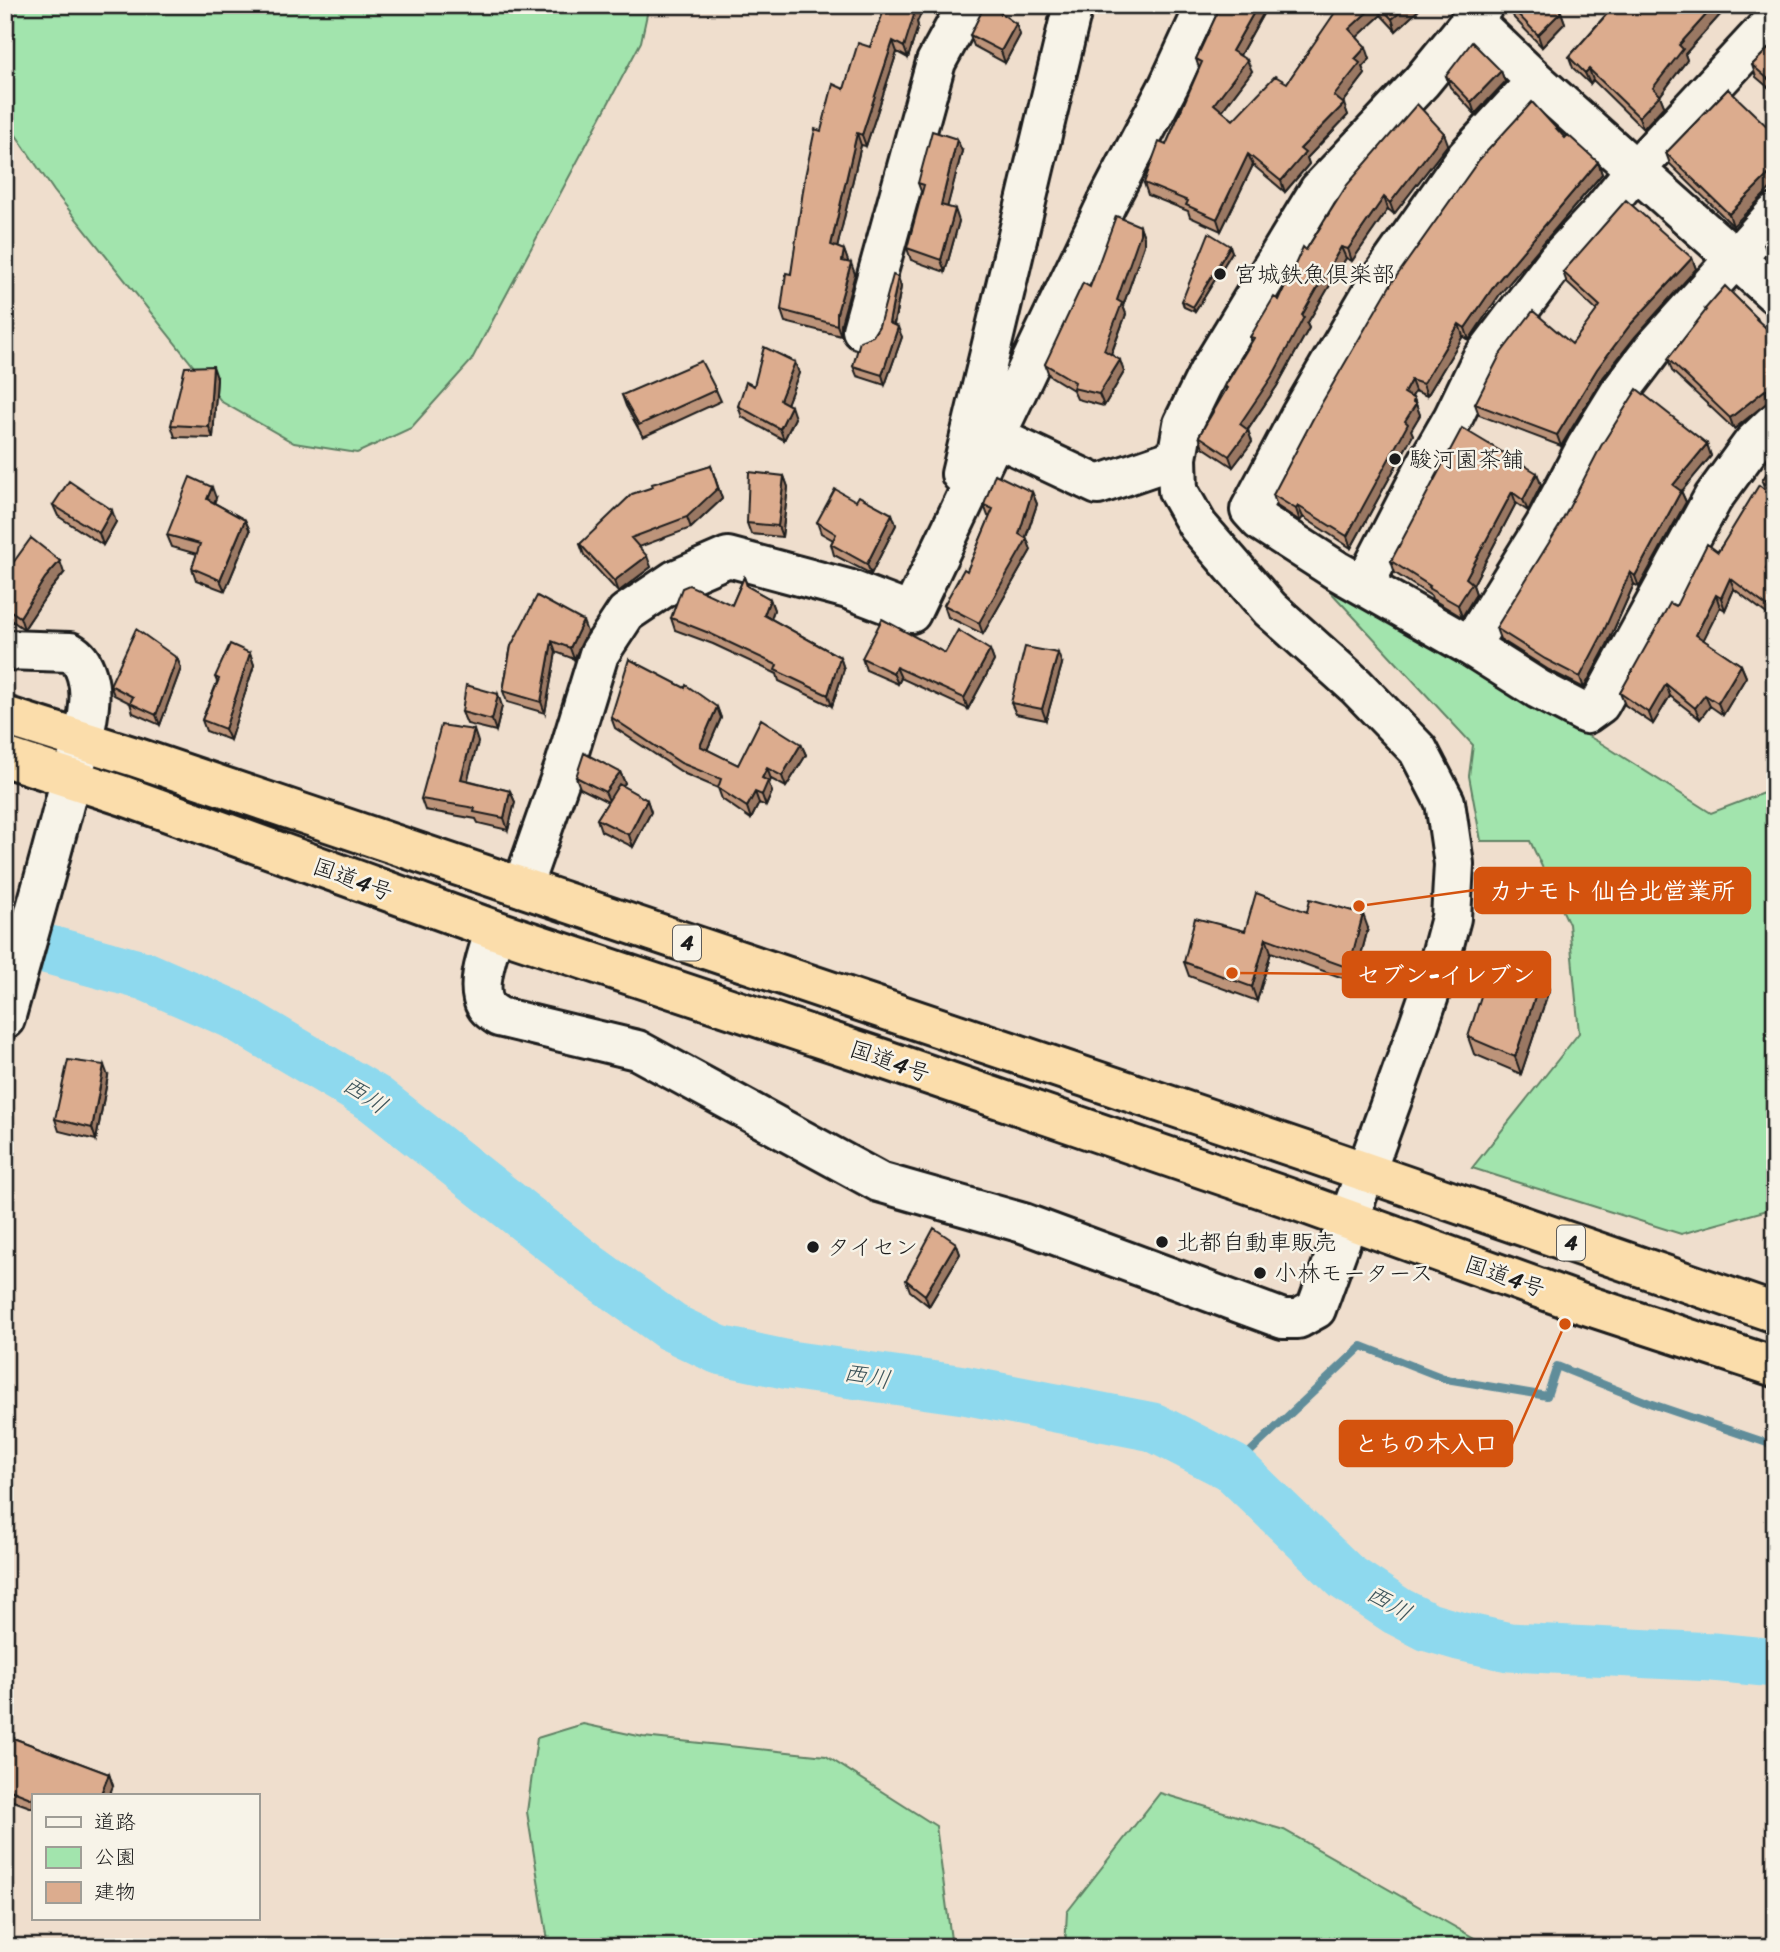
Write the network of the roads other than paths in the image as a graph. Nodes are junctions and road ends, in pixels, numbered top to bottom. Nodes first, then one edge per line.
1 (967, 5) edge
2 (1073, 5) edge
3 (1206, 5) edge
4 (1478, 12) edge
5 (1775, 19) edge
6 (1536, 81) junction
7 (1635, 170) junction
8 (1775, 214) edge
9 (1734, 258) junction
10 (1775, 294) edge
11 (862, 330) dead end
12 (1775, 422) edge
13 (996, 438) junction
14 (1177, 458) junction
15 (945, 541) junction
16 (1364, 586) junction
17 (1470, 646) junction
18 (5, 650) edge
19 (5, 716) edge
20 (82, 740) junction
21 (5, 757) edge
22 (71, 778) junction
23 (522, 887) junction
24 (495, 930) junction
25 (5, 1019) edge
26 (1367, 1173) junction
27 (1349, 1222) junction
28 (1775, 1313) edge
29 (1775, 1367) edge

1 - 11 street
2 - 15 street
3 - 13 street
4 - 6 street
4 - 14 street
5 - 7 street
6 - 7 street
6 - 16 street
7 - 9 street
7 - 16 street
8 - 9 street
9 - 10 street
9 - 17 street
12 - 17 street
13 - 14 street
13 - 15 street
14 - 26 street
15 - 23 street
16 - 17 street
18 - 20 street
19 - 20 highway, 国道4号 / 4
20 - 22 street
20 - 23 highway, 国道4号 / 4
21 - 22 highway, 国道4号 / 4
22 - 24 highway, 国道4号 / 4
22 - 25 street
23 - 26 highway, 国道4号 / 4
24 - 27 highway, 国道4号 / 4
24 - 27 street
26 - 27 street
26 - 28 highway, 国道4号 / 4
27 - 29 highway, 国道4号 / 4

